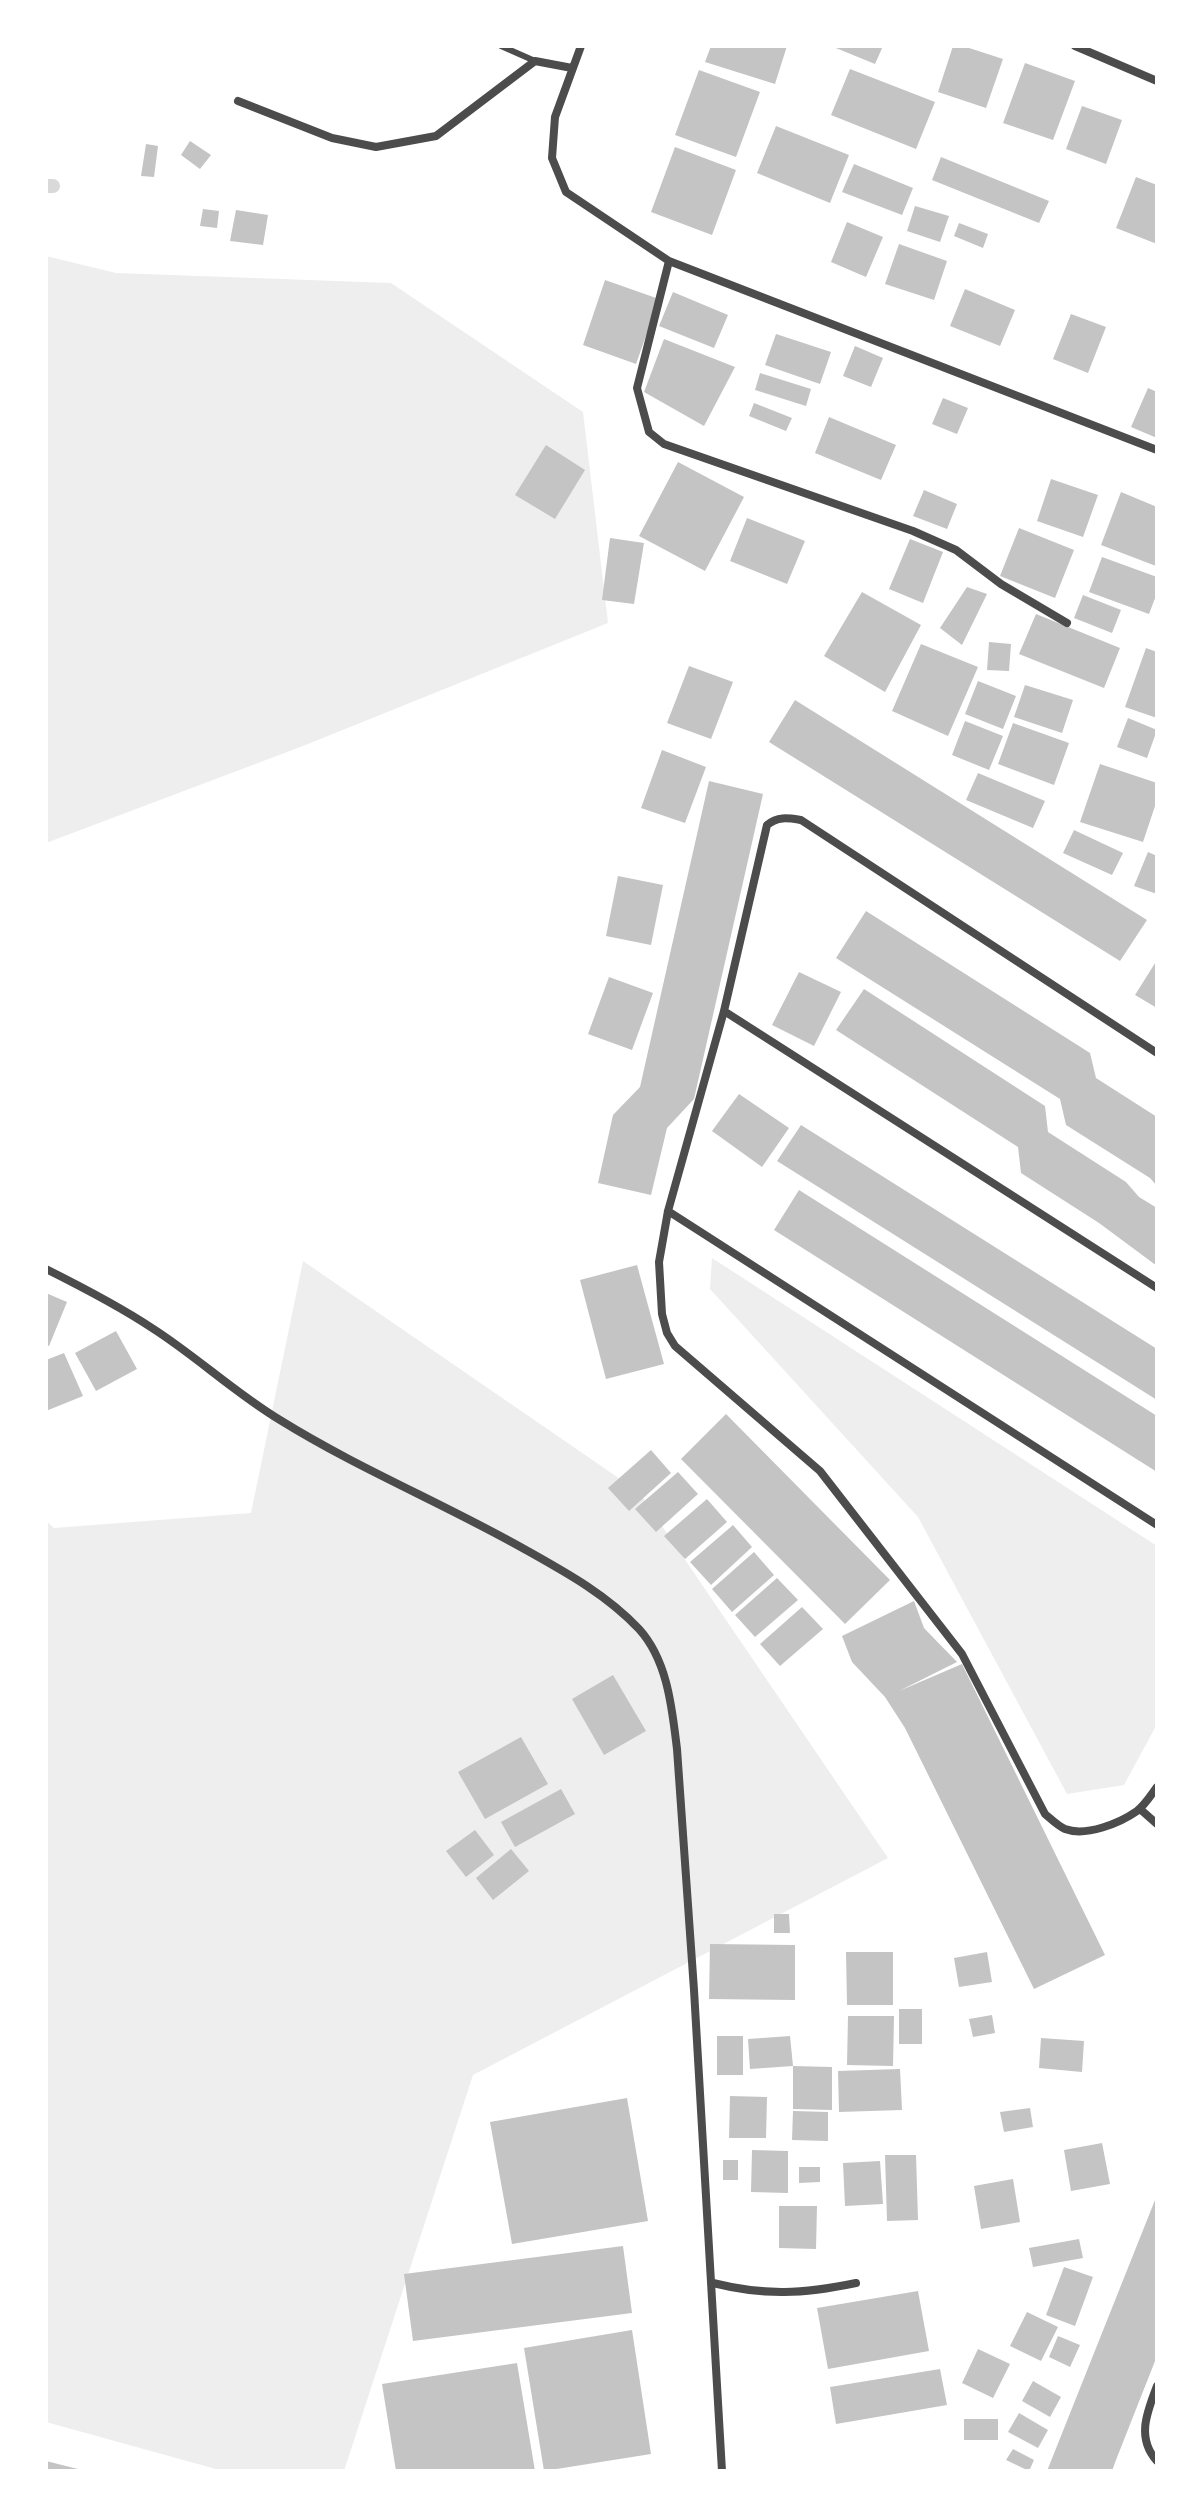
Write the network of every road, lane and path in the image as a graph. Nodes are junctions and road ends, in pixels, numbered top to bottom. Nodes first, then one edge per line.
1 (501, 46) edge
2 (581, 46) edge
3 (1075, 46) edge
4 (535, 61) junction
5 (572, 68) junction
6 (1157, 81) edge
7 (238, 101) dead end
8 (669, 261) junction
9 (1157, 450) edge
10 (1067, 623) dead end
11 (724, 1011) junction
12 (1157, 1053) edge
13 (668, 1211) junction
14 (46, 1269) edge
15 (1157, 1288) edge
16 (1157, 1525) edge
17 (1157, 1787) edge
18 (1140, 1809) junction
19 (1157, 1824) edge
20 (713, 2283) junction
21 (856, 2283) dead end
22 (1157, 2386) edge
23 (1157, 2461) edge
24 (722, 2471) edge

1 - 4 lane
2 - 5 street
3 - 6 street
4 - 5 street
4 - 7 street
5 - 8 street
8 - 9 street
8 - 10 street
11 - 12 street
11 - 13 street
11 - 15 street
13 - 16 street
13 - 18 street
14 - 20 street
17 - 18 street
18 - 19 street
20 - 21 street
20 - 24 street
22 - 23 street

